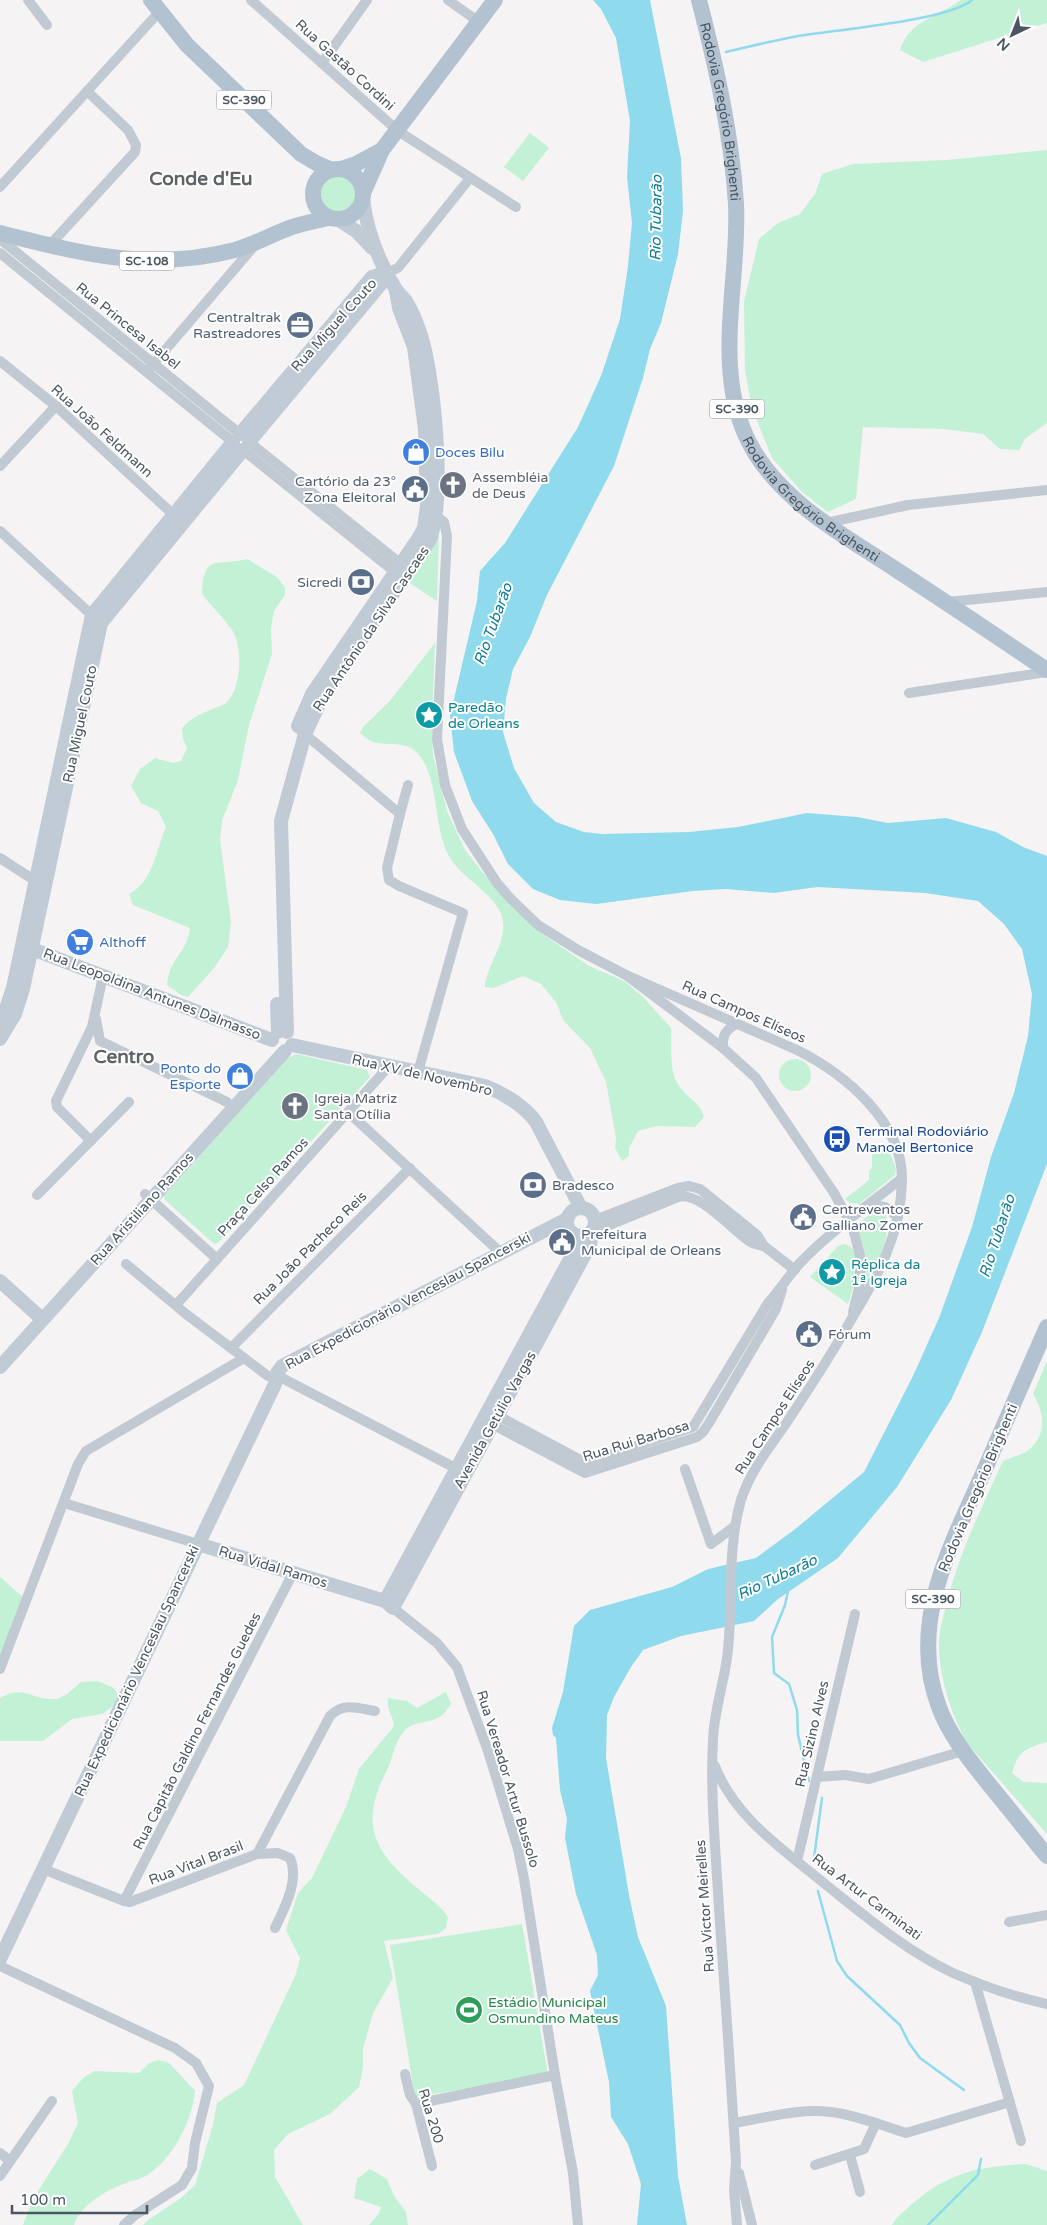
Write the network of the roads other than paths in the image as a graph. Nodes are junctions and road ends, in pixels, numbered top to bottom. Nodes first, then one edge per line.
1 (28, 0) edge
2 (251, 0) edge
3 (367, 0) edge
4 (448, 0) edge
5 (495, 0) edge
6 (699, 0) edge
7 (155, 5) edge
8 (479, 22) junction
9 (48, 25) dead end
10 (322, 63) junction
11 (87, 91) junction
12 (398, 131) junction
13 (382, 150) junction
14 (301, 154) junction
15 (336, 169) junction
16 (470, 178) junction
17 (2, 181) edge
18 (313, 192) junction
19 (363, 196) junction
20 (516, 206) dead end
21 (334, 219) junction
22 (291, 228) junction
23 (0, 233) edge
24 (0, 239) edge
25 (256, 244) junction
26 (49, 246) junction
27 (376, 252) junction
28 (0, 253) edge
29 (386, 273) junction
30 (0, 361) edge
31 (149, 368) junction
32 (56, 406) junction
33 (241, 442) junction
34 (0, 466) edge
35 (1047, 490) edge
36 (432, 515) junction
37 (178, 519) junction
38 (826, 523) junction
39 (0, 531) edge
40 (402, 571) junction
41 (1047, 592) edge
42 (946, 602) junction
43 (96, 619) junction
44 (1047, 671) edge
45 (909, 694) dead end
46 (301, 731) junction
47 (408, 785) dead end
48 (400, 814) junction
49 (0, 858) edge
50 (40, 884) junction
51 (27, 948) junction
52 (626, 975) junction
53 (103, 976) junction
54 (96, 1015) junction
55 (5, 1018) edge
56 (736, 1024) junction
57 (0, 1039) edge
58 (281, 1041) junction
59 (723, 1048) junction
60 (389, 1066) junction
61 (418, 1072) junction
62 (130, 1102) dead end
63 (227, 1102) junction
64 (348, 1112) junction
65 (91, 1141) junction
66 (410, 1168) junction
67 (902, 1178) junction
68 (37, 1195) dead end
69 (147, 1197) junction
70 (870, 1205) junction
71 (581, 1208) junction
72 (898, 1217) junction
73 (567, 1218) junction
74 (850, 1221) junction
75 (590, 1230) junction
76 (501, 1252) junction
77 (217, 1259) junction
78 (126, 1264) dead end
79 (795, 1270) junction
80 (0, 1281) edge
81 (176, 1306) junction
82 (39, 1316) junction
83 (850, 1322) junction
84 (1047, 1327) edge
85 (231, 1348) junction
86 (0, 1356) edge
87 (244, 1358) junction
88 (0, 1367) edge
89 (275, 1377) junction
90 (490, 1418) junction
91 (685, 1469) dead end
92 (461, 1472) junction
93 (64, 1503) junction
94 (735, 1526) junction
95 (198, 1544) junction
96 (293, 1573) junction
97 (389, 1604) junction
98 (855, 1614) dead end
99 (728, 1649) joint
100 (0, 1669) edge
101 (375, 1712) dead end
102 (963, 1751) junction
103 (712, 1758) junction
104 (817, 1777) junction
105 (257, 1854) junction
106 (1047, 1856) edge
107 (797, 1861) junction
108 (43, 1869) junction
109 (124, 1901) junction
110 (1047, 1915) edge
111 (1009, 1922) dead end
112 (275, 1928) dead end
113 (0, 1960) edge
114 (0, 1966) edge
115 (975, 1982) junction
116 (1047, 2004) edge
117 (405, 2074) dead end
118 (554, 2075) junction
119 (52, 2101) dead end
120 (1010, 2102) junction
121 (416, 2104) junction
122 (734, 2123) junction
123 (876, 2123) junction
124 (1021, 2141) dead end
125 (0, 2153) edge
126 (850, 2155) junction
127 (10, 2161) junction
128 (736, 2162) junction
129 (815, 2165) dead end
130 (432, 2166) dead end
131 (0, 2176) edge
132 (860, 2192) dead end
133 (124, 2225) edge
134 (578, 2225) edge
135 (737, 2225) edge
136 (752, 2225) edge

1 - 9 street
2 - 10 street, Rua Gastão Cordini
3 - 10 street
4 - 8 street
5 - 8 main road
6 - 38 main road, Rodovia Gregório Brighenti / SC-390
7 - 11 street
7 - 14 main road, SC-390
8 - 12 main road
10 - 12 street, Rua Gastão Cordini
11 - 17 street
11 - 26 street
12 - 13 main road
12 - 16 street, Rua Gastão Cordini
13 - 15 main road
13 - 19 main road
14 - 15 main road, SC-390
14 - 18 main road, SC-390
15 - 18 main road
15 - 19 main road
16 - 20 street, Rua Gastão Cordini
16 - 29 street
18 - 21 main road
18 - 22 main road, SC-108
19 - 21 main road
19 - 27 street, Rua Antônio da Silva Cascaes
21 - 22 main road, SC-108
21 - 27 street, Rua Antônio da Silva Cascaes
22 - 25 main road, SC-108
23 - 26 main road, SC-108
24 - 31 street, Rua Princesa Isabel
25 - 26 main road, SC-108
25 - 31 street
27 - 29 street, Rua Antônio da Silva Cascaes
28 - 31 street, Rua Princesa Isabel
29 - 33 street, Rua Miguel Couto
29 - 36 street, Rua Antônio da Silva Cascaes
30 - 32 street, Rua João Feldmann
31 - 33 street, Rua Princesa Isabel
32 - 34 street
32 - 37 street, Rua João Feldmann
33 - 37 street, Rua Miguel Couto
33 - 40 street, Rua Princesa Isabel
35 - 38 street
36 - 40 street, Rua Antônio da Silva Cascaes
36 - 52 street
37 - 43 street, Rua Miguel Couto
38 - 42 main road, Rodovia Gregório Brighenti / SC-390
39 - 43 street
40 - 46 street, Rua Antônio da Silva Cascaes
41 - 42 street
42 - 44 main road, Rodovia Gregório Brighenti / SC-390
43 - 50 street, Rua Miguel Couto
44 - 45 street
46 - 48 street
46 - 58 street, Rua Antônio da Silva Cascaes
47 - 48 street
48 - 61 street
49 - 50 street
50 - 51 street, Rua Miguel Couto
51 - 53 street, Rua Leopoldina Antunes Dalmasso
51 - 55 street, Rua Miguel Couto
52 - 56 street, Rua Campos Elíseos
52 - 59 street
53 - 54 street
53 - 58 street, Rua Leopoldina Antunes Dalmasso
54 - 63 street
54 - 65 street
55 - 57 street, Rua Miguel Couto
56 - 59 street
56 - 67 street, Rua Campos Elíseos
58 - 60 street, Rua XV de Novembro
58 - 63 street, Rua Aristiliano Ramos
58 - 69 street, Rua Aristiliano Ramos
59 - 74 street
60 - 61 street, Rua XV de Novembro
60 - 64 street, Praça Celso Ramos
61 - 71 street, Rua XV de Novembro
62 - 65 street
63 - 69 street, Rua Aristiliano Ramos
64 - 66 street
64 - 77 street, Praça Celso Ramos
65 - 68 street
66 - 76 street
66 - 85 street, Rua João Pacheco Reis
67 - 70 street, Rua Rui Barbosa
67 - 72 street, Rua Campos Elíseos
69 - 77 street
69 - 82 street, Rua Aristiliano Ramos
70 - 72 street
70 - 74 street, Rua Rui Barbosa
71 - 73 street, Rua Expedicionário Venceslau Spancerski
71 - 75 street
72 - 83 street, Rua Campos Elíseos
73 - 75 street
73 - 76 street, Rua Expedicionário Venceslau Spancerski
74 - 79 street, Rua Rui Barbosa
74 - 83 street
75 - 79 street
75 - 90 street, Avenida Getúlio Vargas
76 - 89 street, Rua Expedicionário Venceslau Spancerski
77 - 81 street, Praça Celso Ramos
78 - 81 street
79 - 90 street, Rua Rui Barbosa
80 - 82 street
81 - 85 street
82 - 86 street, Rua Aristiliano Ramos
82 - 88 street, Rua Aristiliano Ramos
83 - 94 street, Rua Campos Elíseos
84 - 102 main road, Rodovia Gregório Brighenti / SC-390
85 - 87 street
87 - 89 street
87 - 93 street
89 - 92 street
89 - 95 street, Rua Expedicionário Venceslau Spancerski
90 - 92 street, Avenida Getúlio Vargas
91 - 94 street
92 - 97 street, Avenida Getúlio Vargas
93 - 95 street, Rua Vidal Ramos
93 - 100 street
94 - 99 street, Rua Campos Elíseos
95 - 96 street, Rua Vidal Ramos
95 - 108 street, Rua Expedicionário Venceslau Spancerski
96 - 97 street, Rua Vidal Ramos
96 - 109 street, Rua Capitão Galdino Fernandes Guedes
97 - 118 street, Rua Vereador Artur Bussolo
98 - 104 street, Rua Sizino Alves
99 - 103 street, Rua Victor Meirelles
101 - 105 street
102 - 104 street
102 - 106 main road, Rodovia Gregório Brighenti / SC-390
103 - 107 street, Rua Artur Carminati
103 - 122 street, Rua Victor Meirelles
104 - 107 street, Rua Sizino Alves
105 - 109 street, Rua Vital Brasil
105 - 112 street, Rua Vital Brasil
107 - 115 street, Rua Artur Carminati
108 - 109 street
108 - 113 street, Rua Expedicionário Venceslau Spancerski
110 - 111 street
114 - 133 street
115 - 116 street, Rua Artur Carminati
115 - 120 street
117 - 121 street, Rua 200
118 - 121 street
118 - 134 street, Rua Vereador Artur Bussolo
119 - 127 street
120 - 123 street
120 - 124 street
121 - 130 street, Rua 200
122 - 123 street
122 - 128 street, Rua Victor Meirelles
123 - 126 street
125 - 127 street
126 - 129 street
126 - 132 street
127 - 131 street
128 - 135 street
128 - 136 street

